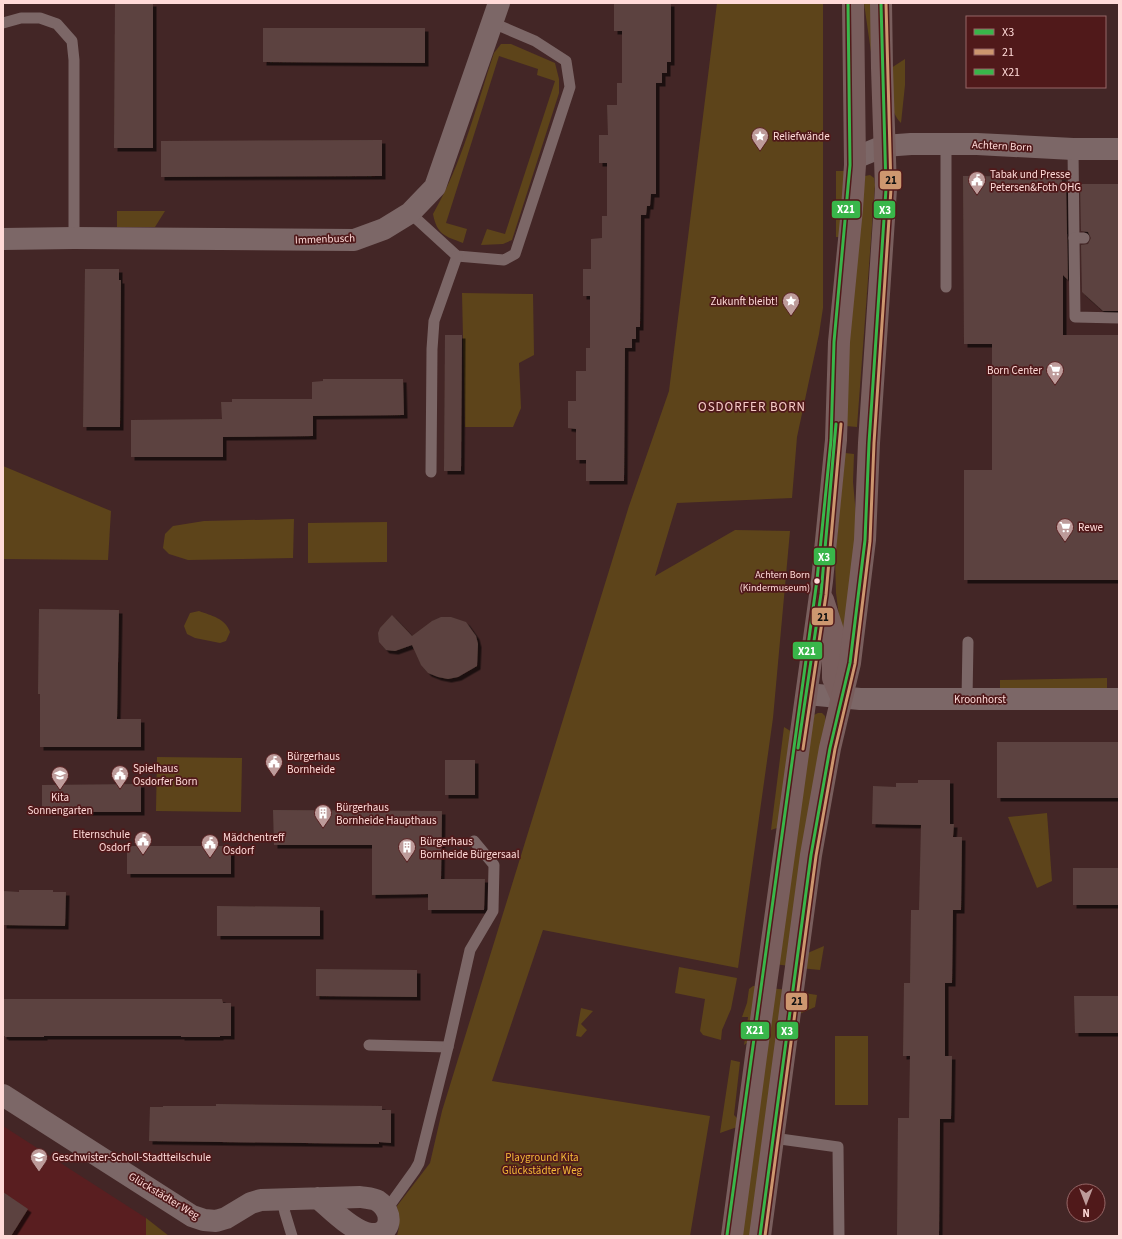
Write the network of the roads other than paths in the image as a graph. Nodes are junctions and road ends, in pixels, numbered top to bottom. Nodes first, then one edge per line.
1 (881, 3) edge
2 (853, 10) edge
3 (496, 13) edge
4 (3, 23) edge
5 (946, 144) junction
6 (884, 146) junction
7 (1073, 149) junction
8 (1119, 149) edge
9 (855, 158) junction
10 (410, 213) junction
11 (74, 238) junction
12 (3, 239) edge
13 (457, 256) junction
14 (946, 286) dead end
15 (1119, 318) edge
16 (431, 472) dead end
17 (821, 594) junction
18 (968, 642) dead end
19 (807, 694) junction
20 (842, 697) junction
21 (967, 699) junction
22 (1119, 699) edge
23 (474, 841) dead end
24 (369, 1045) dead end
25 (448, 1047) junction
26 (3, 1095) edge
27 (773, 1138) junction
28 (318, 1198) junction
29 (282, 1199) junction
30 (387, 1209) junction
31 (292, 1236) edge
32 (732, 1236) edge
33 (760, 1236) edge
34 (839, 1236) edge

1 - 6 street
2 - 6 street
2 - 9 street
3 - 10 street, Immenbusch
3 - 13 lane
4 - 11 lane
5 - 6 street, Achtern Born
5 - 7 street, Achtern Born
5 - 14 lane
6 - 9 street, Achtern Born
6 - 20 street
7 - 8 street, Achtern Born
7 - 15 lane
9 - 17 street
10 - 11 street, Immenbusch
10 - 13 lane
11 - 12 street, Immenbusch
13 - 16 lane
17 - 19 street
17 - 20 street
18 - 21 lane
19 - 20 street, Kroonhorst
19 - 32 street
20 - 21 street, Kroonhorst
20 - 27 street
21 - 22 street, Kroonhorst
23 - 25 lane
24 - 25 lane
25 - 30 lane
26 - 29 street, Glückstädter Weg
27 - 33 street
27 - 34 lane
28 - 29 street, Glückstädter Weg
28 - 30 street, Glückstädter Weg
28 - 30 street
29 - 31 lane

